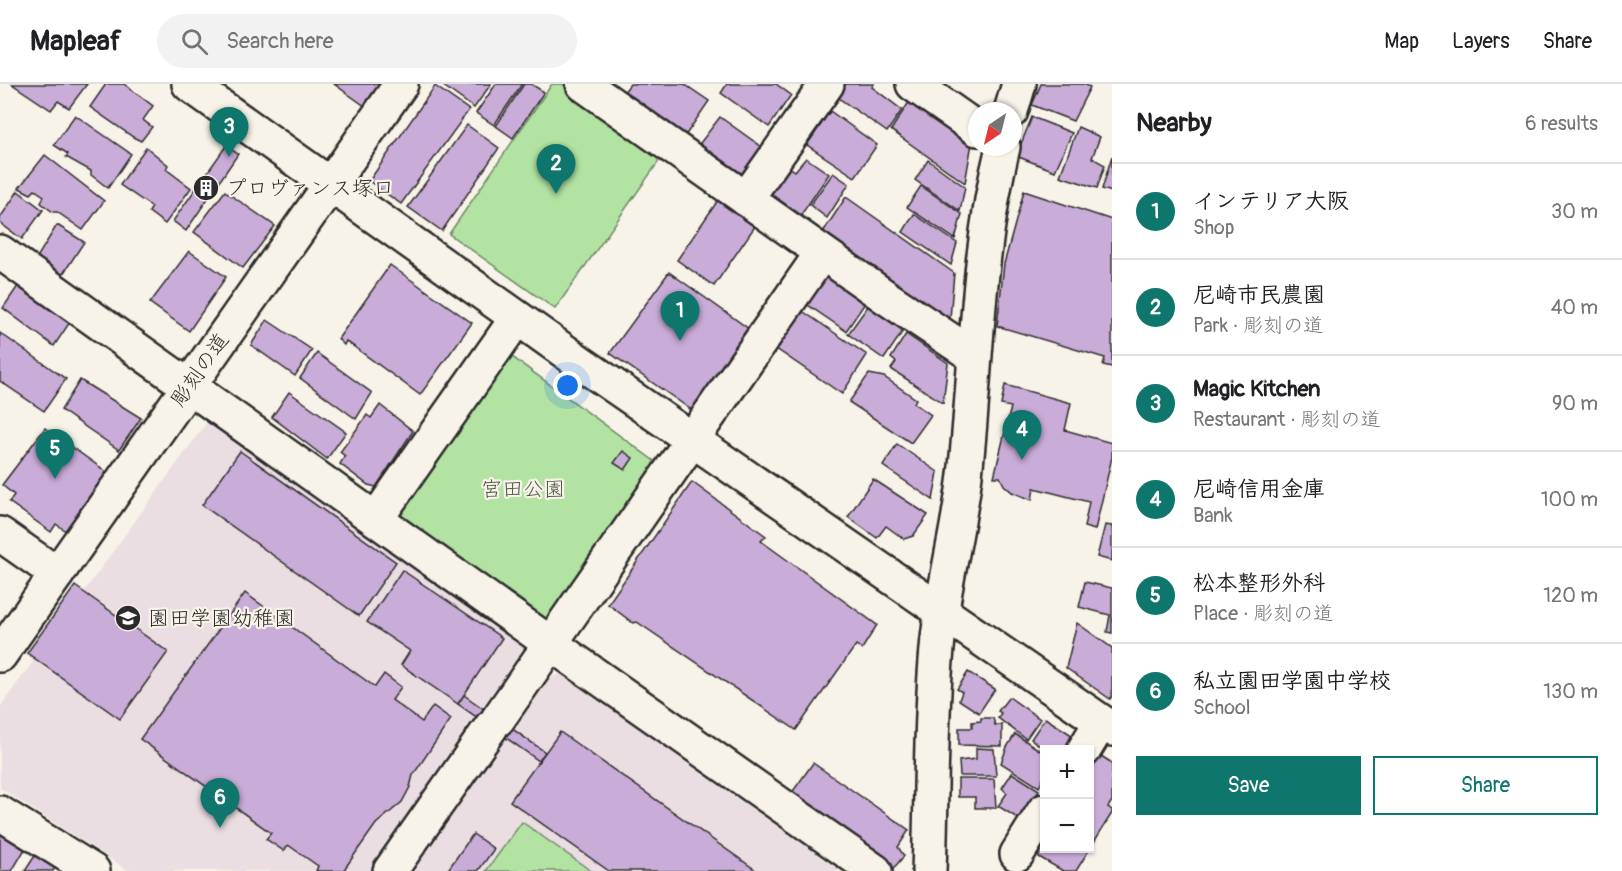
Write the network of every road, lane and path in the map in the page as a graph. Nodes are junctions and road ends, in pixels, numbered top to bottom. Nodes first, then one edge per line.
1 (189, 84) edge
2 (401, 84) edge
3 (424, 84) edge
4 (583, 84) edge
5 (827, 84) edge
6 (913, 84) edge
7 (1019, 84) edge
8 (1014, 102) edge
9 (968, 123) edge
10 (1001, 156) edge
11 (363, 172) dead end
12 (330, 184) junction
13 (746, 199) junction
14 (0, 252) edge
15 (822, 253) junction
16 (517, 318) junction
17 (974, 356) junction
18 (189, 386) junction
19 (692, 440) junction
20 (376, 519) junction
21 (0, 534) edge
22 (57, 574) junction
23 (941, 612) junction
24 (551, 644) junction
25 (0, 655) edge
26 (1107, 725) edge
27 (1089, 745) edge
28 (0, 813) edge
29 (1040, 817) edge
30 (1017, 854) dead end
31 (93, 871) edge
32 (390, 871) edge
33 (875, 871) edge
34 (929, 871) edge

1 - 12 street
2 - 12 street, 彫刻の道
3 - 11 street
4 - 13 street
5 - 13 street
6 - 9 street
7 - 8 street
10 - 17 street
12 - 16 street
12 - 18 street, 彫刻の道
13 - 15 street
14 - 18 street
15 - 17 street
15 - 19 street
16 - 19 street
16 - 20 street
17 - 23 street
18 - 20 street
18 - 22 street, 彫刻の道
19 - 23 street
19 - 24 street
20 - 24 street
21 - 22 street
22 - 25 street, 彫刻の道
23 - 26 street
23 - 34 street
24 - 32 street
24 - 33 street
26 - 27 street
28 - 31 street
29 - 30 street

